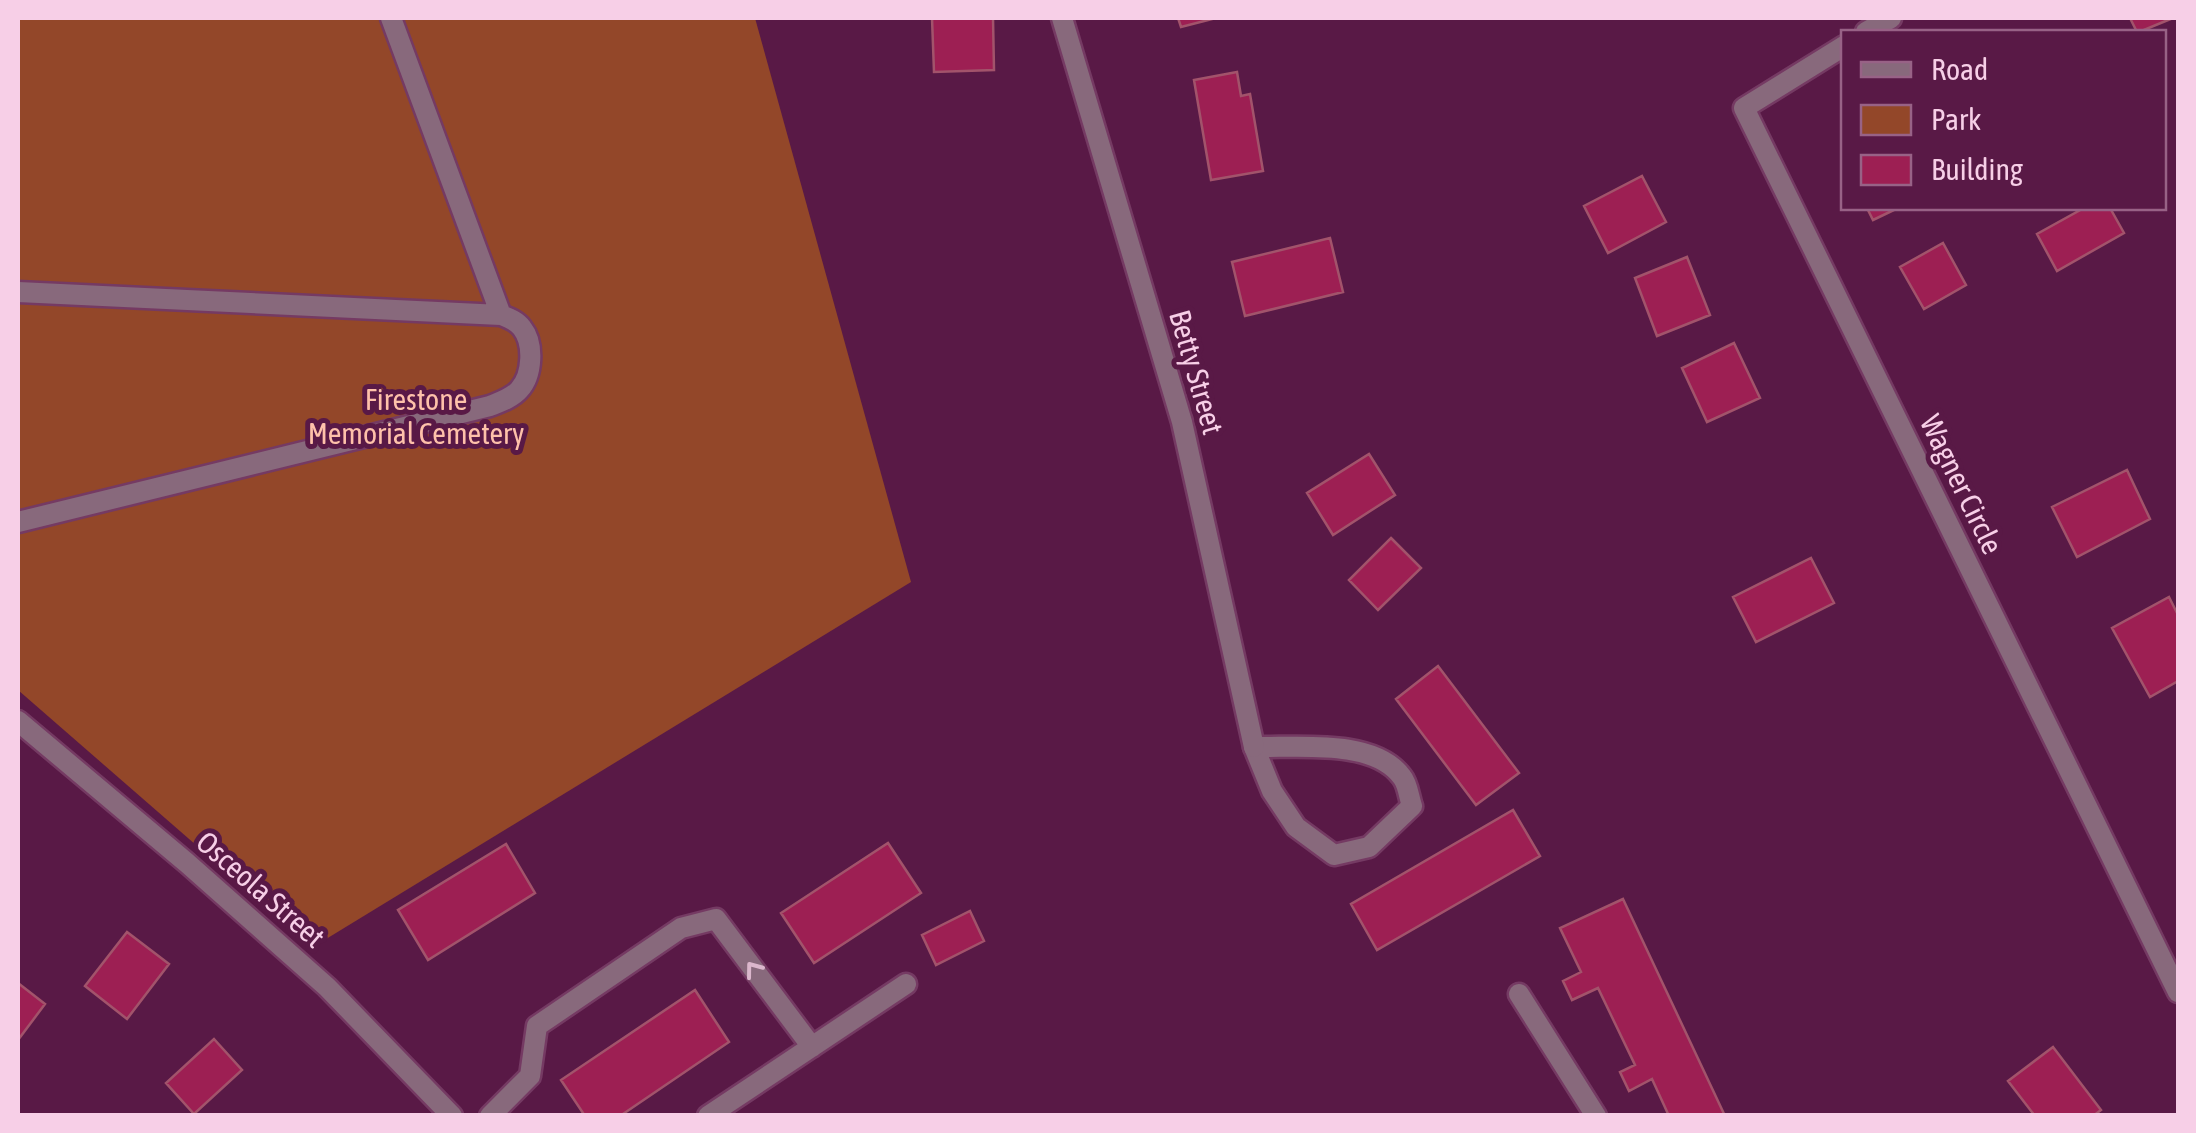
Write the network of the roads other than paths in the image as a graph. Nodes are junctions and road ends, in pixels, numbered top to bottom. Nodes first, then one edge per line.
1 (391, 18) edge
2 (1062, 18) edge
3 (1841, 48) edge
4 (18, 292) edge
5 (501, 315) junction
6 (18, 522) edge
7 (18, 721) edge
8 (1254, 747) junction
9 (906, 984) dead end
10 (2178, 992) edge
11 (1519, 994) dead end
12 (812, 1047) junction
13 (452, 1116) edge
14 (490, 1116) edge
15 (708, 1116) edge
16 (1596, 1116) edge

1 - 5 street
2 - 8 street, Betty Street
3 - 10 street, Wagner Circle
4 - 5 street
5 - 6 street
7 - 13 street, Osceola Street
8 - 8 street, Betty Street
9 - 12 street
11 - 16 street
12 -> 14 street
12 - 15 street

